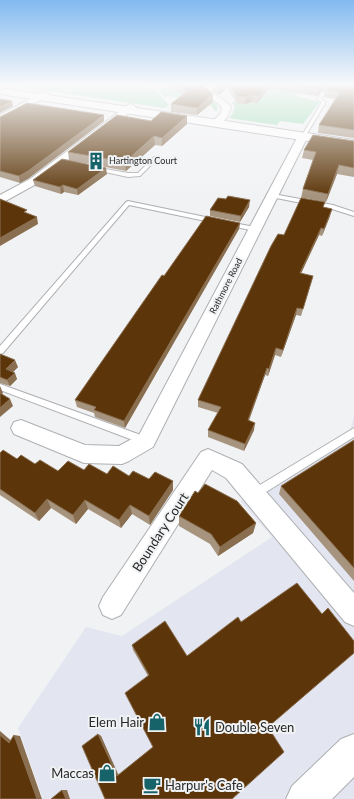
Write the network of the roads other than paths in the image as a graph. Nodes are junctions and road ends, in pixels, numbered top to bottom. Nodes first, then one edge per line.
1 (112, 122) edge
2 (207, 122) edge
3 (311, 122) edge
4 (216, 124) joint
5 (303, 136) junction
6 (354, 144) edge
7 (154, 159) dead end
8 (89, 168) edge
9 (273, 196) junction
10 (0, 200) edge
11 (354, 214) edge
12 (255, 229) junction
13 (0, 351) edge
14 (0, 387) edge
15 (21, 428) dead end
16 (354, 432) edge
17 (148, 438) junction
18 (254, 494) junction
19 (112, 606) dead end
20 (354, 613) edge
21 (354, 752) edge
22 (305, 799) edge

1 - 10 street
2 - 4 main road
3 - 5 lane
4 - 5 main road
5 - 6 main road
5 - 9 street, Rathmore Road
7 - 8 lane
9 - 11 lane
9 - 12 street, Rathmore Road
12 - 13 lane
12 - 17 street, Rathmore Road
14 - 17 lane
15 - 17 street
16 - 18 lane
18 - 19 street, Boundary Court
18 - 20 street
21 - 22 main road

